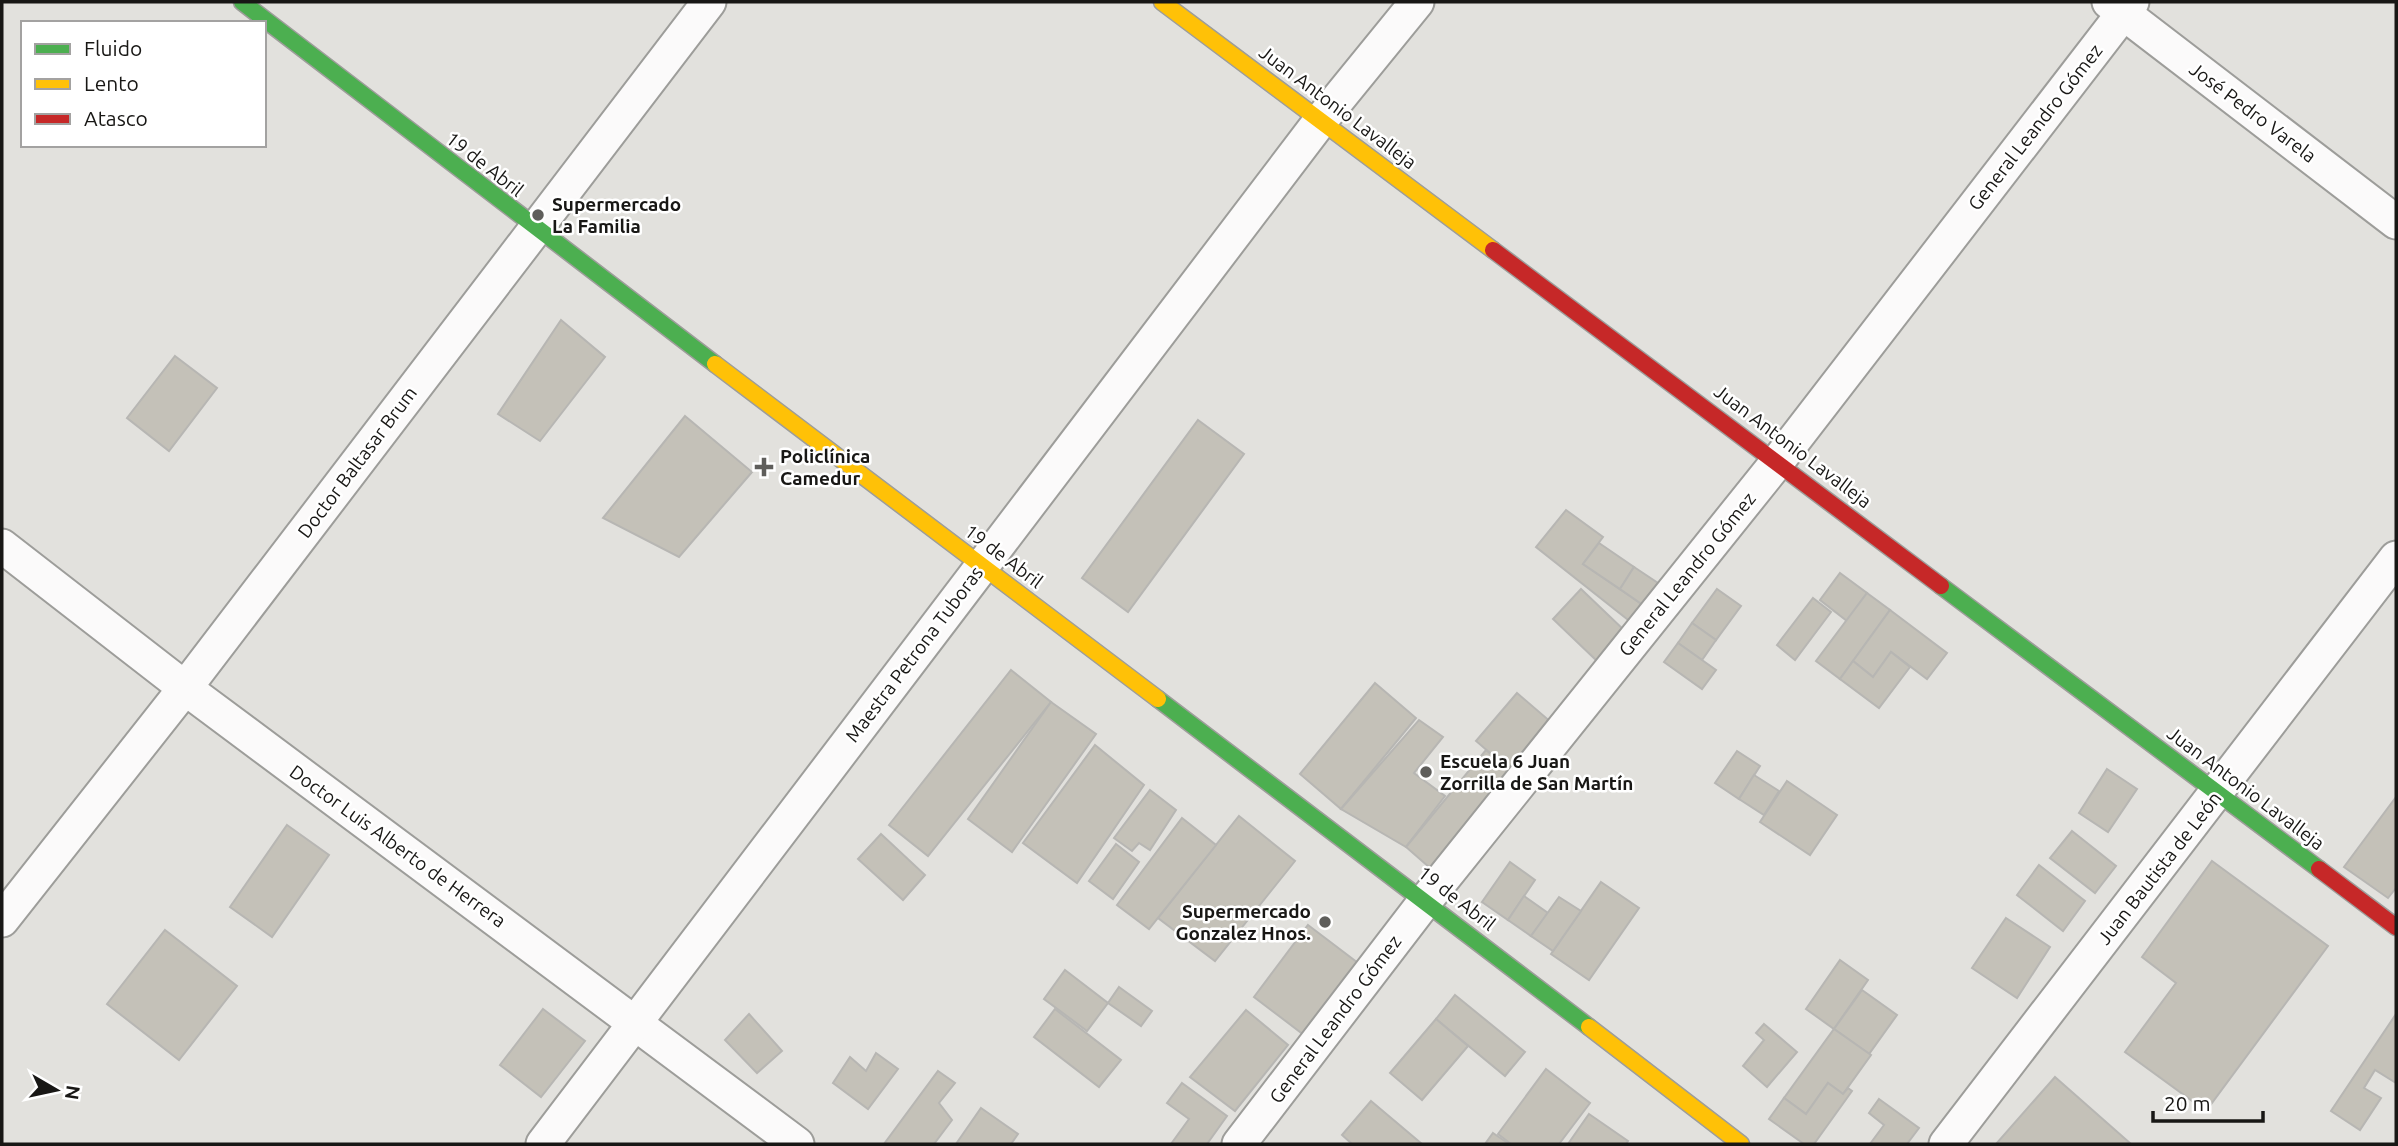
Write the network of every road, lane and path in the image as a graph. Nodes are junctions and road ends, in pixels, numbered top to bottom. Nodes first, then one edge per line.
1 (242, 2) edge
2 (709, 2) edge
3 (1162, 2) edge
4 (1417, 2) edge
5 (2122, 5) edge
6 (1321, 120) junction
7 (2396, 222) edge
8 (535, 230) junction
9 (1778, 461) junction
10 (2, 546) edge
11 (2396, 558) edge
12 (981, 565) junction
13 (185, 688) junction
14 (2217, 793) junction
15 (1426, 900) junction
16 (2, 920) edge
17 (2396, 927) edge
18 (637, 1022) junction
19 (543, 1144) edge
20 (797, 1144) edge
21 (1239, 1144) edge
22 (1741, 1144) edge
23 (1946, 1144) edge

1 - 8 street, 19 de Abril
2 - 8 street, Doctor Baltasar Brum
3 - 6 street, Juan Antonio Lavalleja
4 - 6 street, Maestra Petrona Tuboras
5 - 7 street, José Pedro Varela
5 - 9 street, General Leandro Gómez
6 - 9 street, Juan Antonio Lavalleja
6 - 12 street, Maestra Petrona Tuboras
8 - 12 street, 19 de Abril
8 - 13 street, Doctor Baltasar Brum
9 - 14 street, Juan Antonio Lavalleja
9 - 15 street, General Leandro Gómez
10 - 13 street, Doctor Luis Alberto de Herrera
11 - 14 street, Juan Bautista de León
12 - 15 street, 19 de Abril
12 - 18 street, Maestra Petrona Tuboras
13 - 16 street, Doctor Baltasar Brum
13 - 18 street, Doctor Luis Alberto de Herrera
14 - 17 street, Juan Antonio Lavalleja
14 - 23 street, Juan Bautista de León
15 - 21 street, General Leandro Gómez
15 - 22 street, 19 de Abril
18 - 19 street, Maestra Petrona Tuboras
18 - 20 street, Doctor Luis Alberto de Herrera

